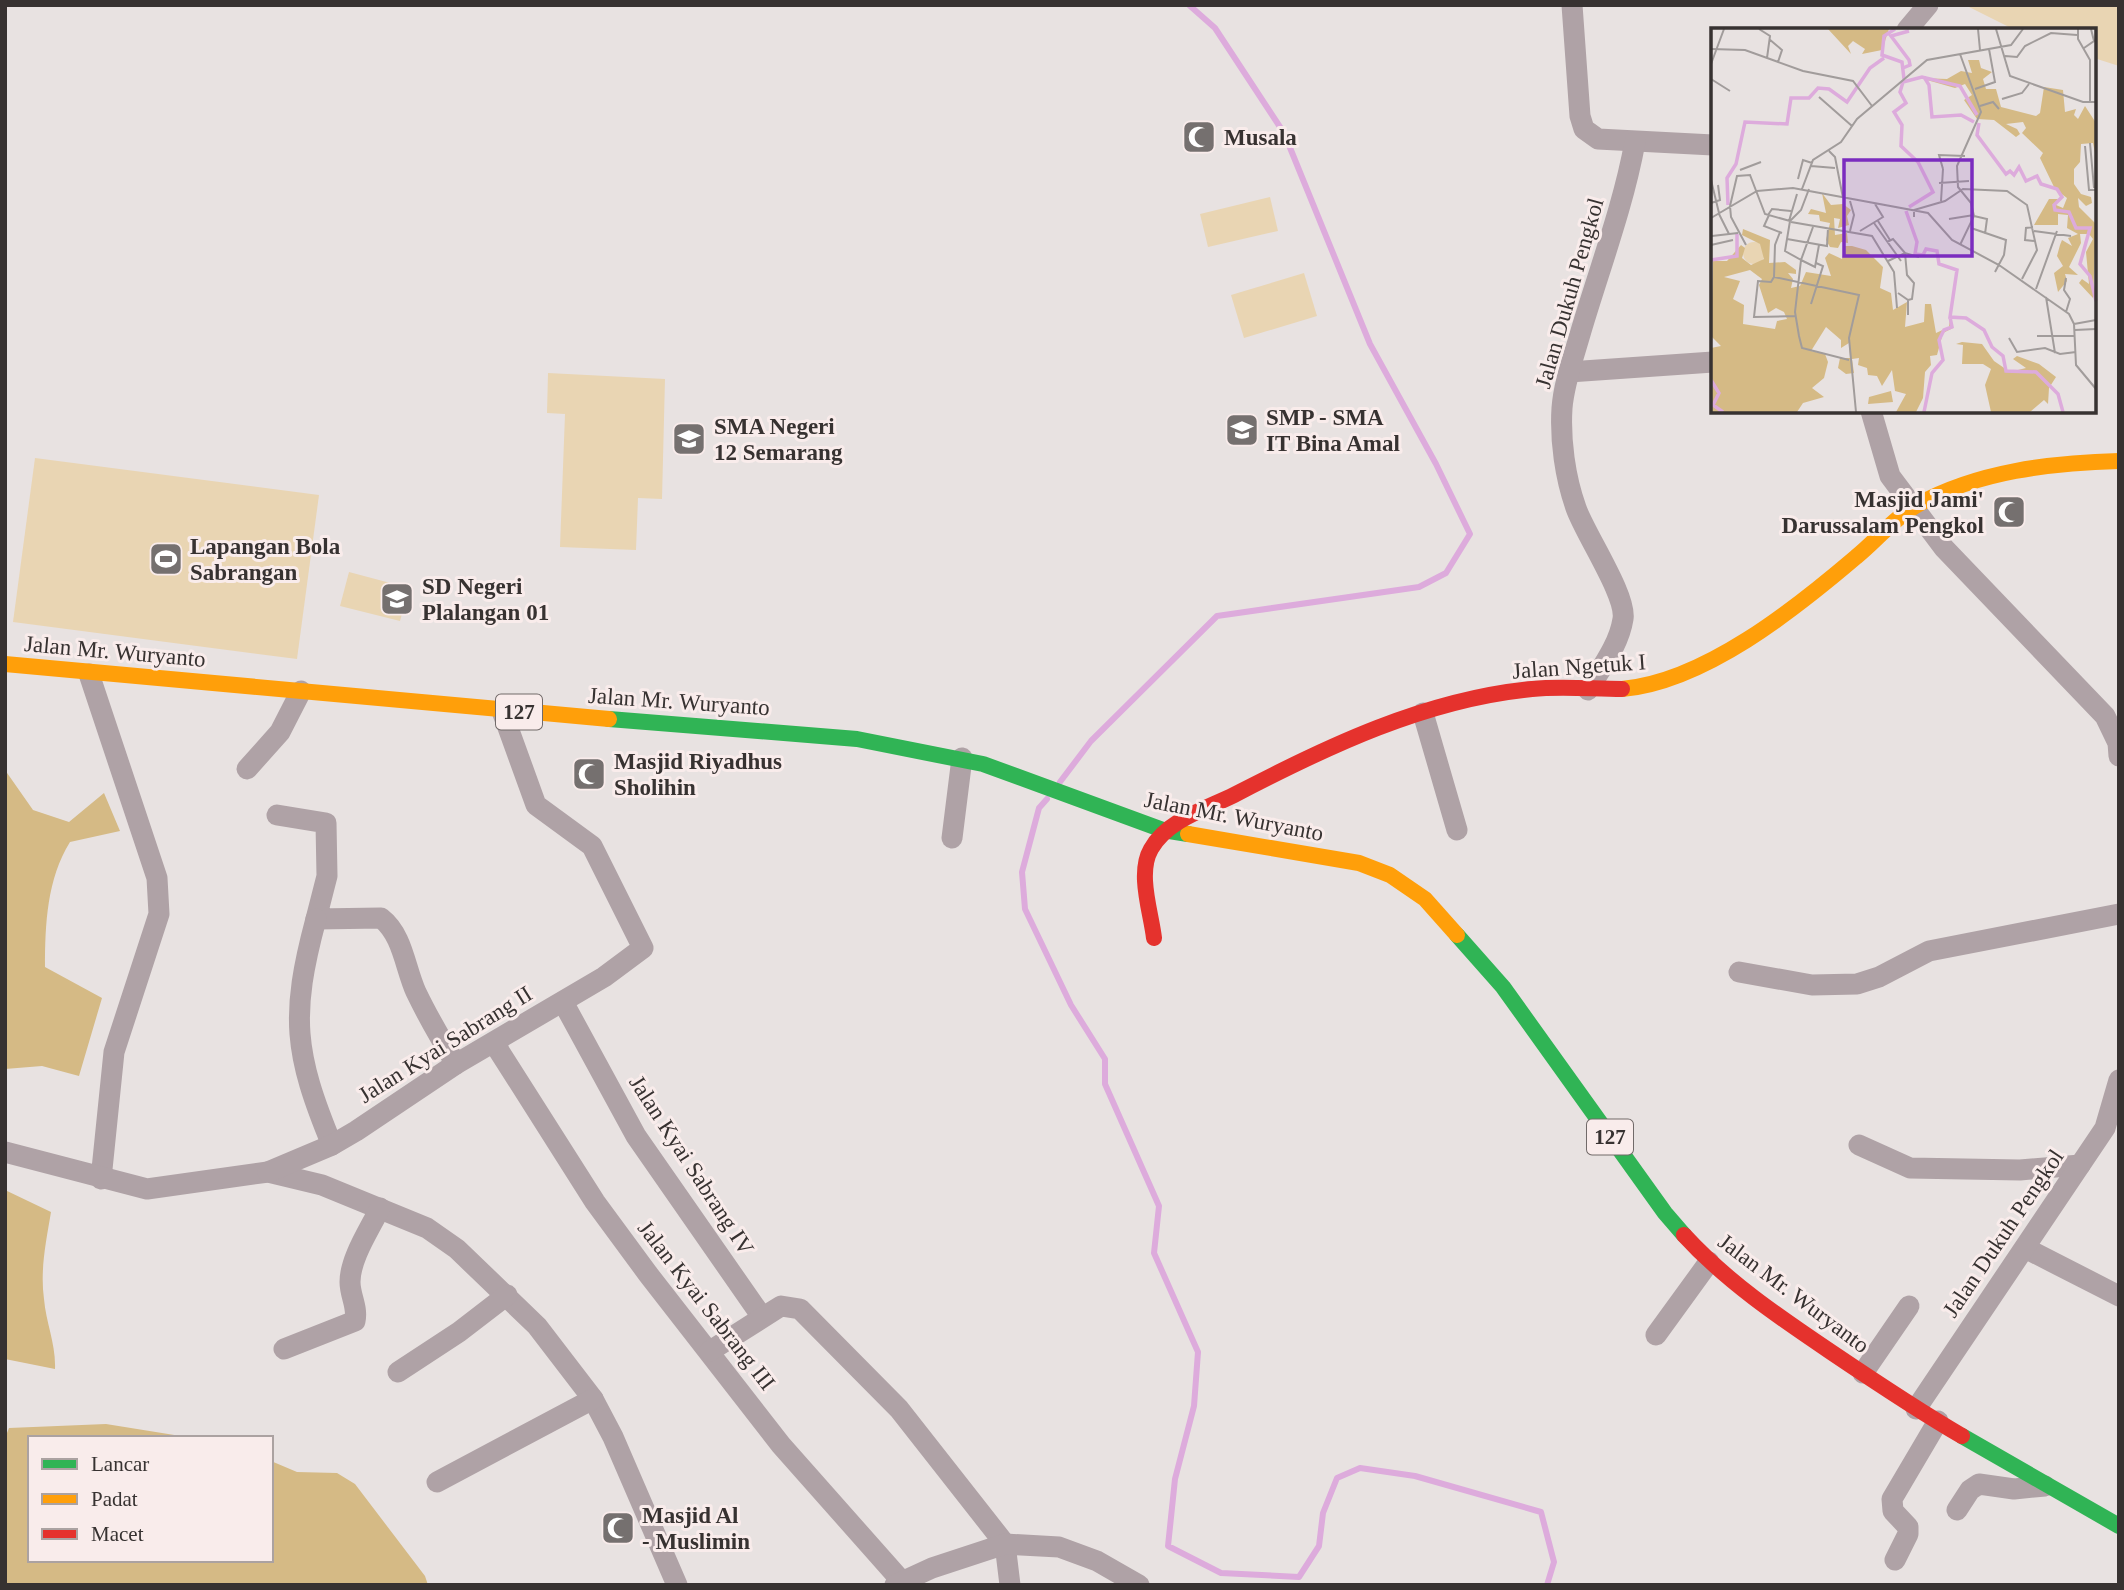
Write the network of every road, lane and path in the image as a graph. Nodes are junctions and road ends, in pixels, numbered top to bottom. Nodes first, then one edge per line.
1 (1572, 5) edge
2 (1928, 5) edge
3 (1909, 28) edge
4 (1635, 142) junction
5 (1711, 145) edge
6 (1711, 362) edge
7 (1569, 372) junction
8 (1872, 413) edge
9 (2119, 461) edge
10 (1915, 507) junction
11 (5, 664) edge
12 (89, 674) junction
13 (1588, 690) junction
14 (301, 691) junction
15 (502, 711) junction
16 (2112, 712) edge
17 (1423, 713) junction
18 (2119, 757) edge
19 (962, 758) junction
20 (247, 769) dead end
21 (277, 815) dead end
22 (1164, 830) junction
23 (1457, 830) dead end
24 (952, 838) dead end
25 (2119, 914) edge
26 (316, 919) junction
27 (1154, 938) dead end
28 (1739, 972) dead end
29 (563, 1002) junction
30 (494, 1042) junction
31 (456, 1064) junction
32 (2119, 1080) edge
33 (2112, 1132) edge
34 (332, 1145) junction
35 (1859, 1145) dead end
36 (5, 1152) edge
37 (2080, 1165) junction
38 (268, 1172) junction
39 (101, 1179) junction
40 (380, 1208) junction
41 (2025, 1248) junction
42 (1709, 1262) junction
43 (507, 1295) junction
44 (2119, 1296) edge
45 (1909, 1306) dead end
46 (762, 1318) junction
47 (1656, 1335) dead end
48 (284, 1349) dead end
49 (710, 1351) junction
50 (398, 1373) dead end
51 (1863, 1373) junction
52 (593, 1399) junction
53 (1916, 1409) junction
54 (1938, 1421) junction
55 (437, 1482) dead end
56 (2045, 1486) junction
57 (1957, 1510) dead end
58 (2119, 1526) edge
59 (1005, 1544) junction
60 (1895, 1560) dead end
61 (901, 1583) edge
62 (677, 1585) edge
63 (1010, 1585) edge
64 (1139, 1585) edge

1 - 4 street
2 - 3 street
4 - 5 street
4 - 7 street, Jalan Dukuh Pengkol
6 - 7 street
7 - 13 street, Jalan Dukuh Pengkol
8 - 10 street
9 - 10 main road, Jalan Ngetuk I
10 - 13 main road, Jalan Ngetuk I
10 - 16 street
11 - 12 main road, Jalan Mr. Wuryanto / 127
12 - 14 main road, Jalan Mr. Wuryanto / 127
12 - 39 street
13 - 17 main road, Jalan Ngetuk I
14 - 15 main road, Jalan Mr. Wuryanto / 127
14 - 20 street
15 - 19 main road, Jalan Mr. Wuryanto / 127
15 - 29 street, Jalan Kyai Sabrang II
16 - 18 street
17 - 22 main road, Jalan Ngetuk I
17 - 23 street
19 - 22 main road, Jalan Mr. Wuryanto / 127
19 - 24 street
21 - 26 street
22 - 27 main road
22 - 42 main road, Jalan Mr. Wuryanto / 127
25 - 28 street
26 - 31 street
26 - 34 street
29 - 30 street, Jalan Kyai Sabrang II
29 - 46 street, Jalan Kyai Sabrang IV
30 - 31 street, Jalan Kyai Sabrang II
30 - 49 street, Jalan Kyai Sabrang III
31 - 34 street, Jalan Kyai Sabrang II
32 - 33 street, Jalan Dukuh Pengkol
33 - 37 street, Jalan Dukuh Pengkol
34 - 38 street, Jalan Kyai Sabrang II
35 - 37 street
36 - 39 street
37 - 41 street, Jalan Dukuh Pengkol
38 - 39 street
38 - 40 street
40 - 43 street
40 - 48 street
41 - 44 street
41 - 53 street, Jalan Dukuh Pengkol
42 - 47 street
42 - 51 main road, Jalan Mr. Wuryanto / 127
43 - 50 street
43 - 52 street
45 - 51 street
46 - 49 street
46 - 59 street
49 - 61 street, Jalan Kyai Sabrang III
51 - 53 main road, Jalan Mr. Wuryanto / 127
52 - 55 street
52 - 62 street
53 - 54 main road, Jalan Mr. Wuryanto / 127
54 - 56 main road, Jalan Mr. Wuryanto / 127
54 - 60 street
56 - 57 street
56 - 58 main road, Jalan Mr. Wuryanto / 127
59 - 61 street
59 - 63 street
59 - 64 street

